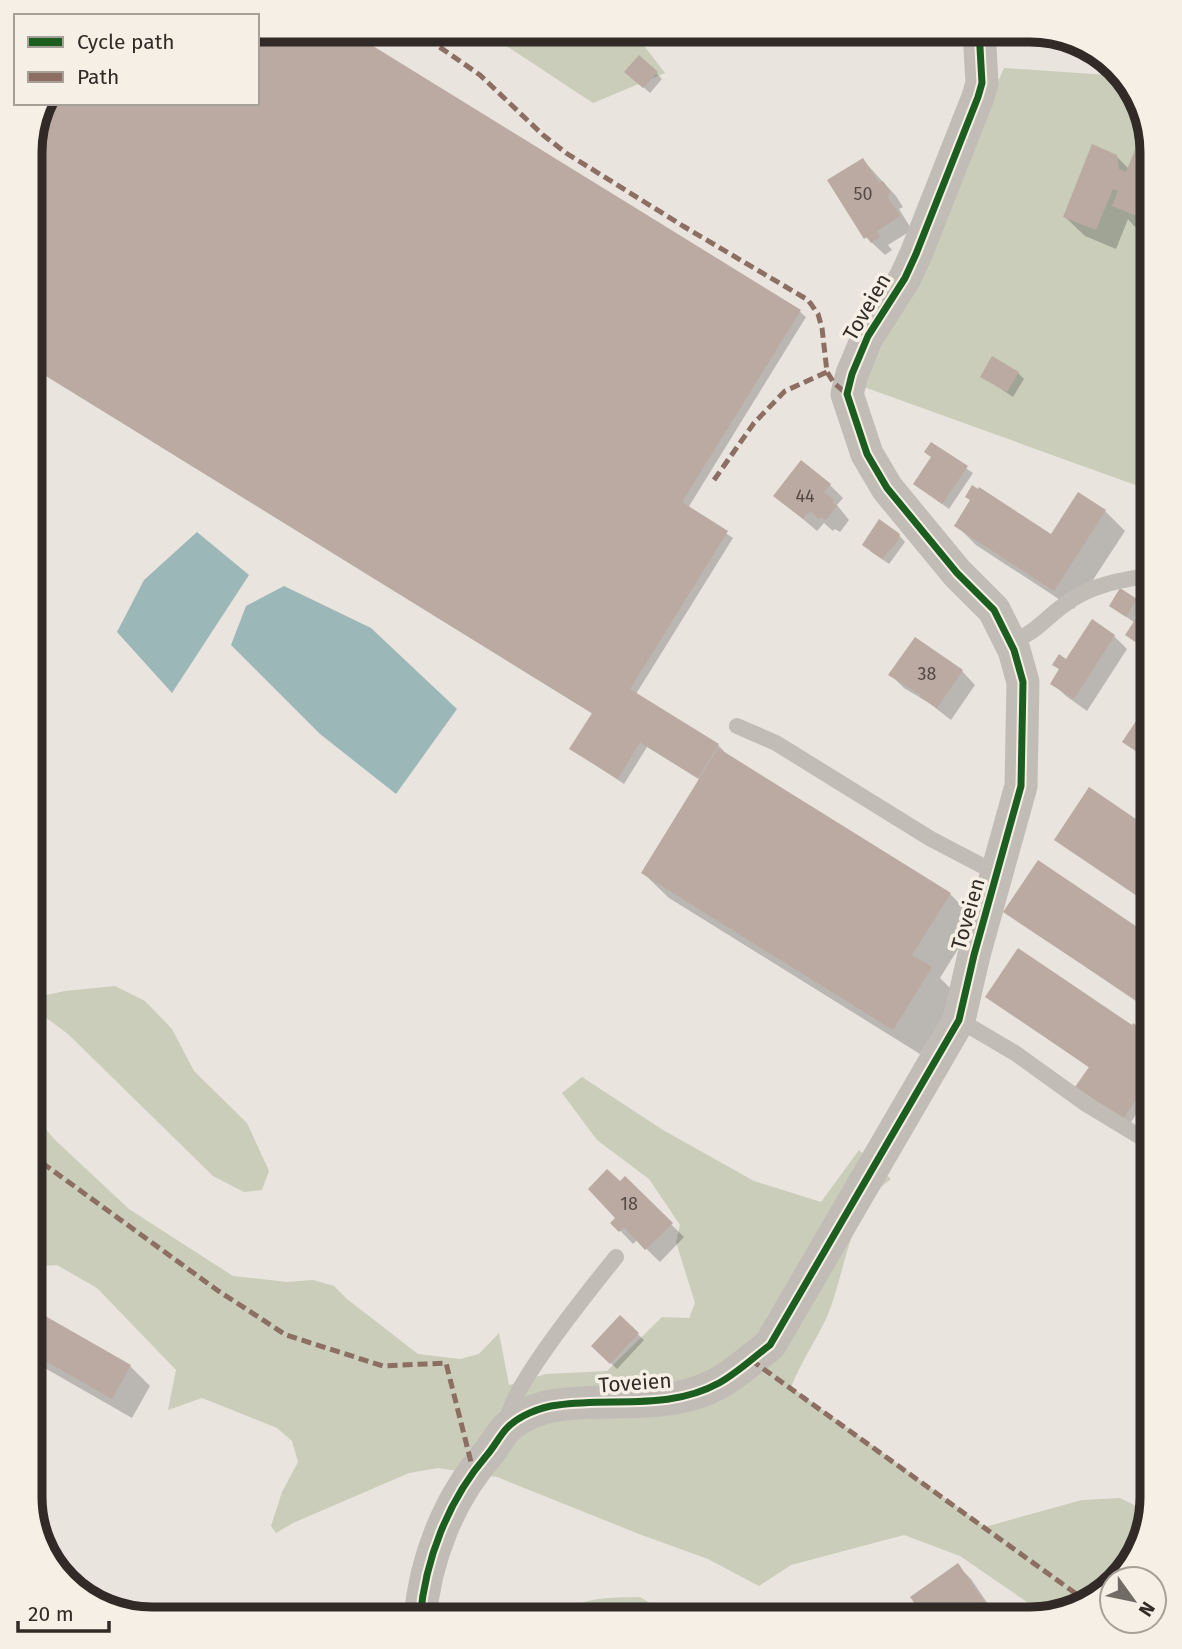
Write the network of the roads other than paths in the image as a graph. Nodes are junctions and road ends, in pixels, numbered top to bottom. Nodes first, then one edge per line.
1 (980, 42) edge
2 (1140, 577) edge
3 (1010, 642) junction
4 (737, 726) dead end
5 (998, 874) junction
6 (960, 1020) junction
7 (1140, 1137) edge
8 (616, 1258) dead end
9 (507, 1428) junction
10 (421, 1607) edge

1 - 3 street, Toveien
2 - 3 lane
3 - 5 street, Toveien
4 - 5 lane
5 - 6 street, Toveien
6 - 7 lane
6 - 9 street, Toveien
8 - 9 lane
9 - 10 street, Toveien

